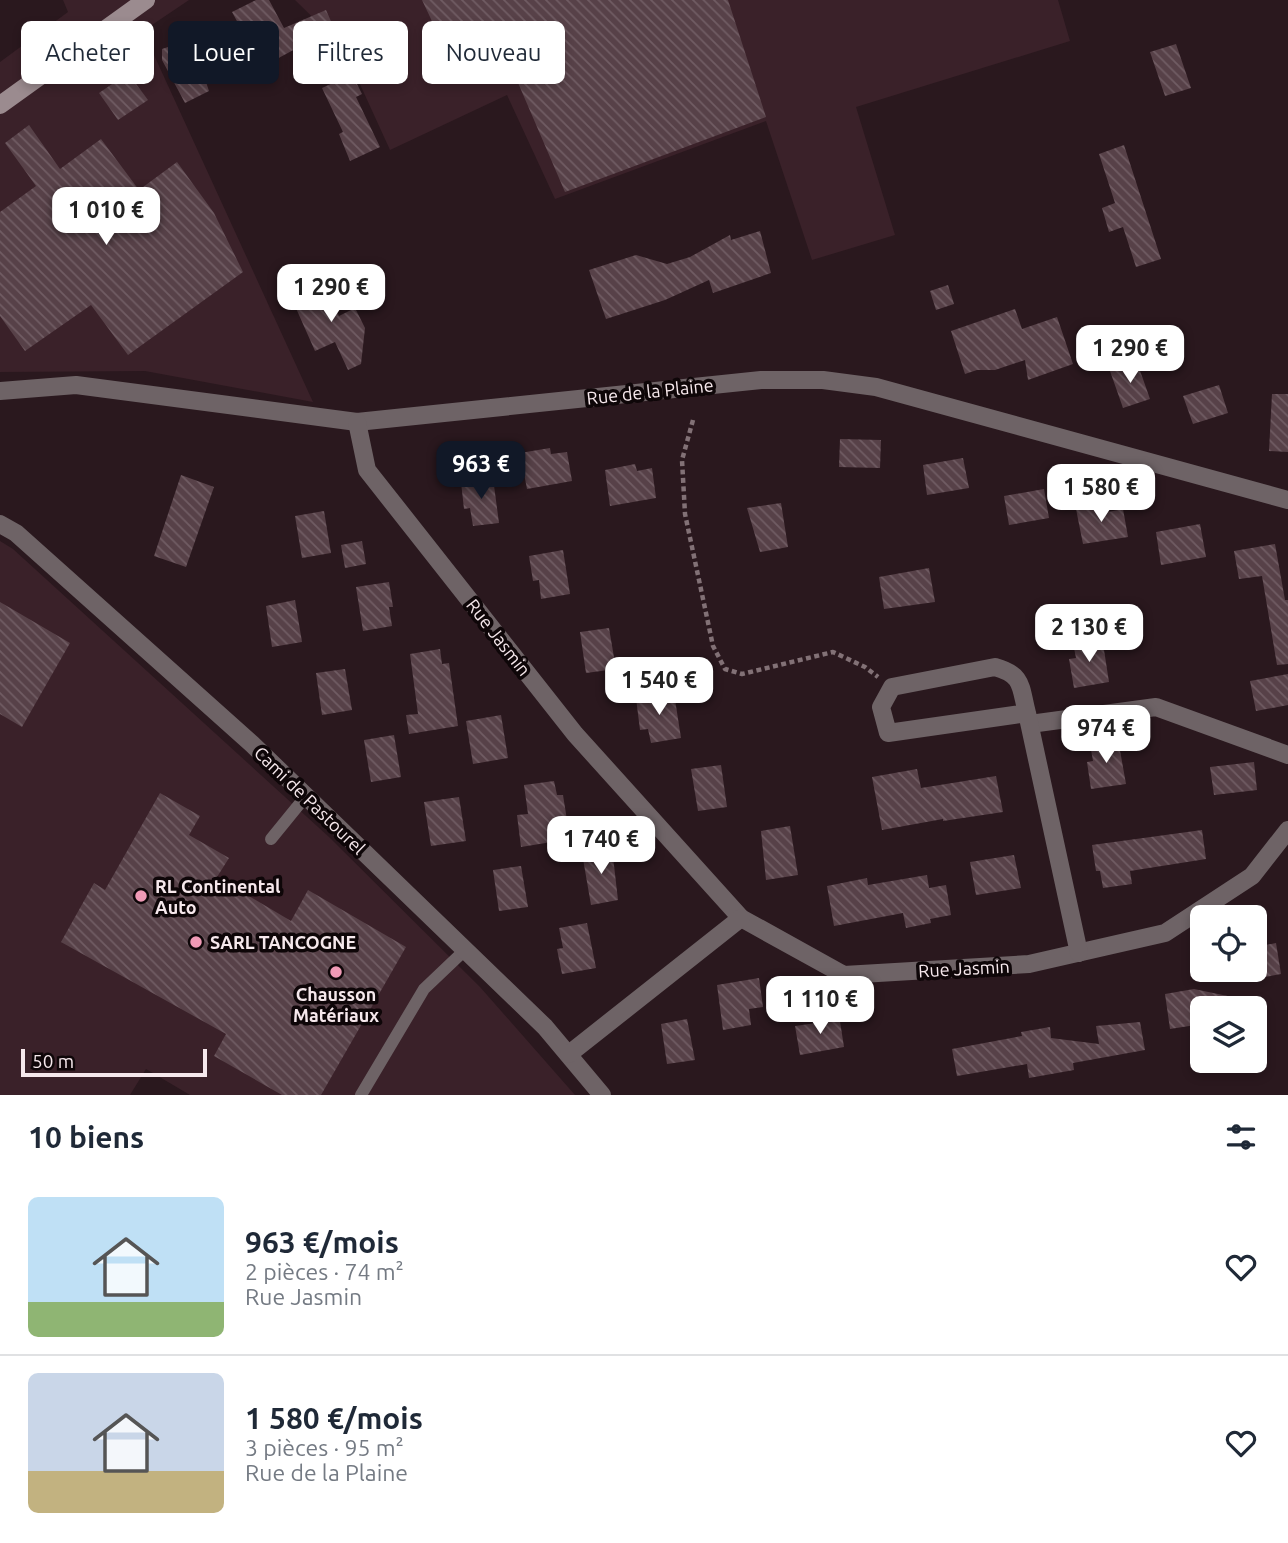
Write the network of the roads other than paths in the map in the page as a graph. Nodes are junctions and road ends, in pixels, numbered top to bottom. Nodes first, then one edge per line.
1 (146, 0) edge
2 (0, 105) edge
3 (0, 391) edge
4 (356, 422) junction
5 (1288, 500) edge
6 (0, 524) edge
7 (1029, 718) junction
8 (1288, 755) edge
9 (306, 796) junction
10 (1288, 830) edge
11 (271, 839) dead end
12 (741, 918) junction
13 (466, 950) junction
14 (1079, 953) junction
15 (569, 1054) junction
16 (361, 1095) edge
17 (602, 1095) edge

1 - 2 main road
3 - 4 street, Rue de la Plaine
4 - 5 street, Rue de la Plaine
4 - 12 street, Rue Jasmin
6 - 9 street, Cami de Pastourel
7 - 7 street
7 - 8 street
7 - 14 street
9 - 11 lane
9 - 13 street, Cami de Pastourel
10 - 14 street, Rue Jasmin
12 - 14 street, Rue Jasmin
12 - 15 street
13 - 15 street, Cami de Pastourel
13 - 16 lane
15 - 17 street, Cami de Pastourel

